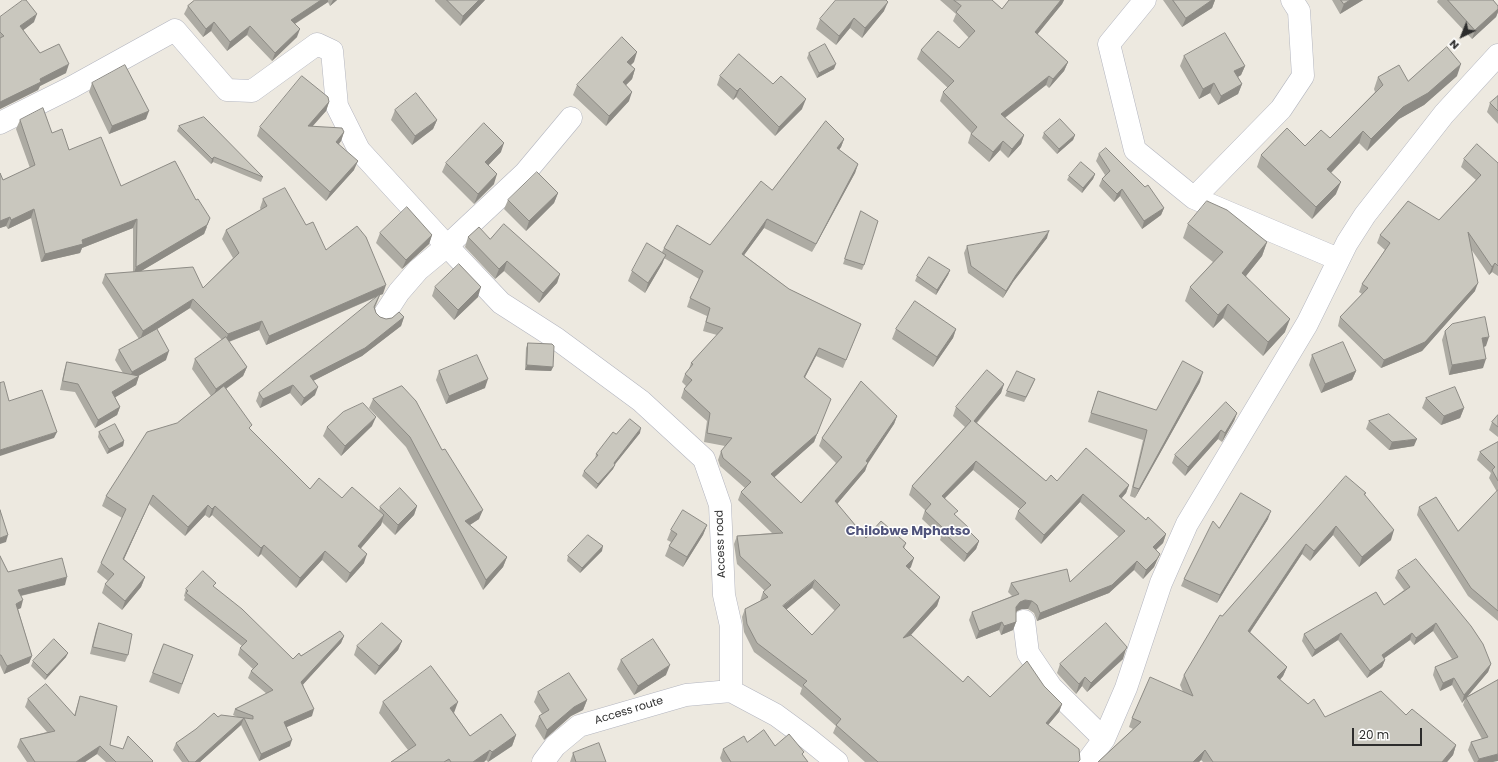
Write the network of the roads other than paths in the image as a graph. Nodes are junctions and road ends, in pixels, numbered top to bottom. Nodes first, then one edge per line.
1 (1145, 0) edge
2 (1292, 0) edge
3 (1498, 55) edge
4 (571, 118) dead end
5 (0, 123) edge
6 (1194, 198) junction
7 (447, 246) junction
8 (1338, 259) junction
9 (384, 315) dead end
10 (1024, 621) dead end
11 (731, 691) junction
12 (1104, 739) junction
13 (543, 762) edge
14 (837, 762) edge
15 (1087, 762) edge

1 - 6 street
2 - 6 street
3 - 8 street
4 - 7 street
5 - 7 street, Access road
6 - 8 street
7 - 9 street
7 - 11 street, Access road
8 - 12 street
10 - 12 street
11 - 13 street, Access route
11 - 14 street
12 - 15 street

